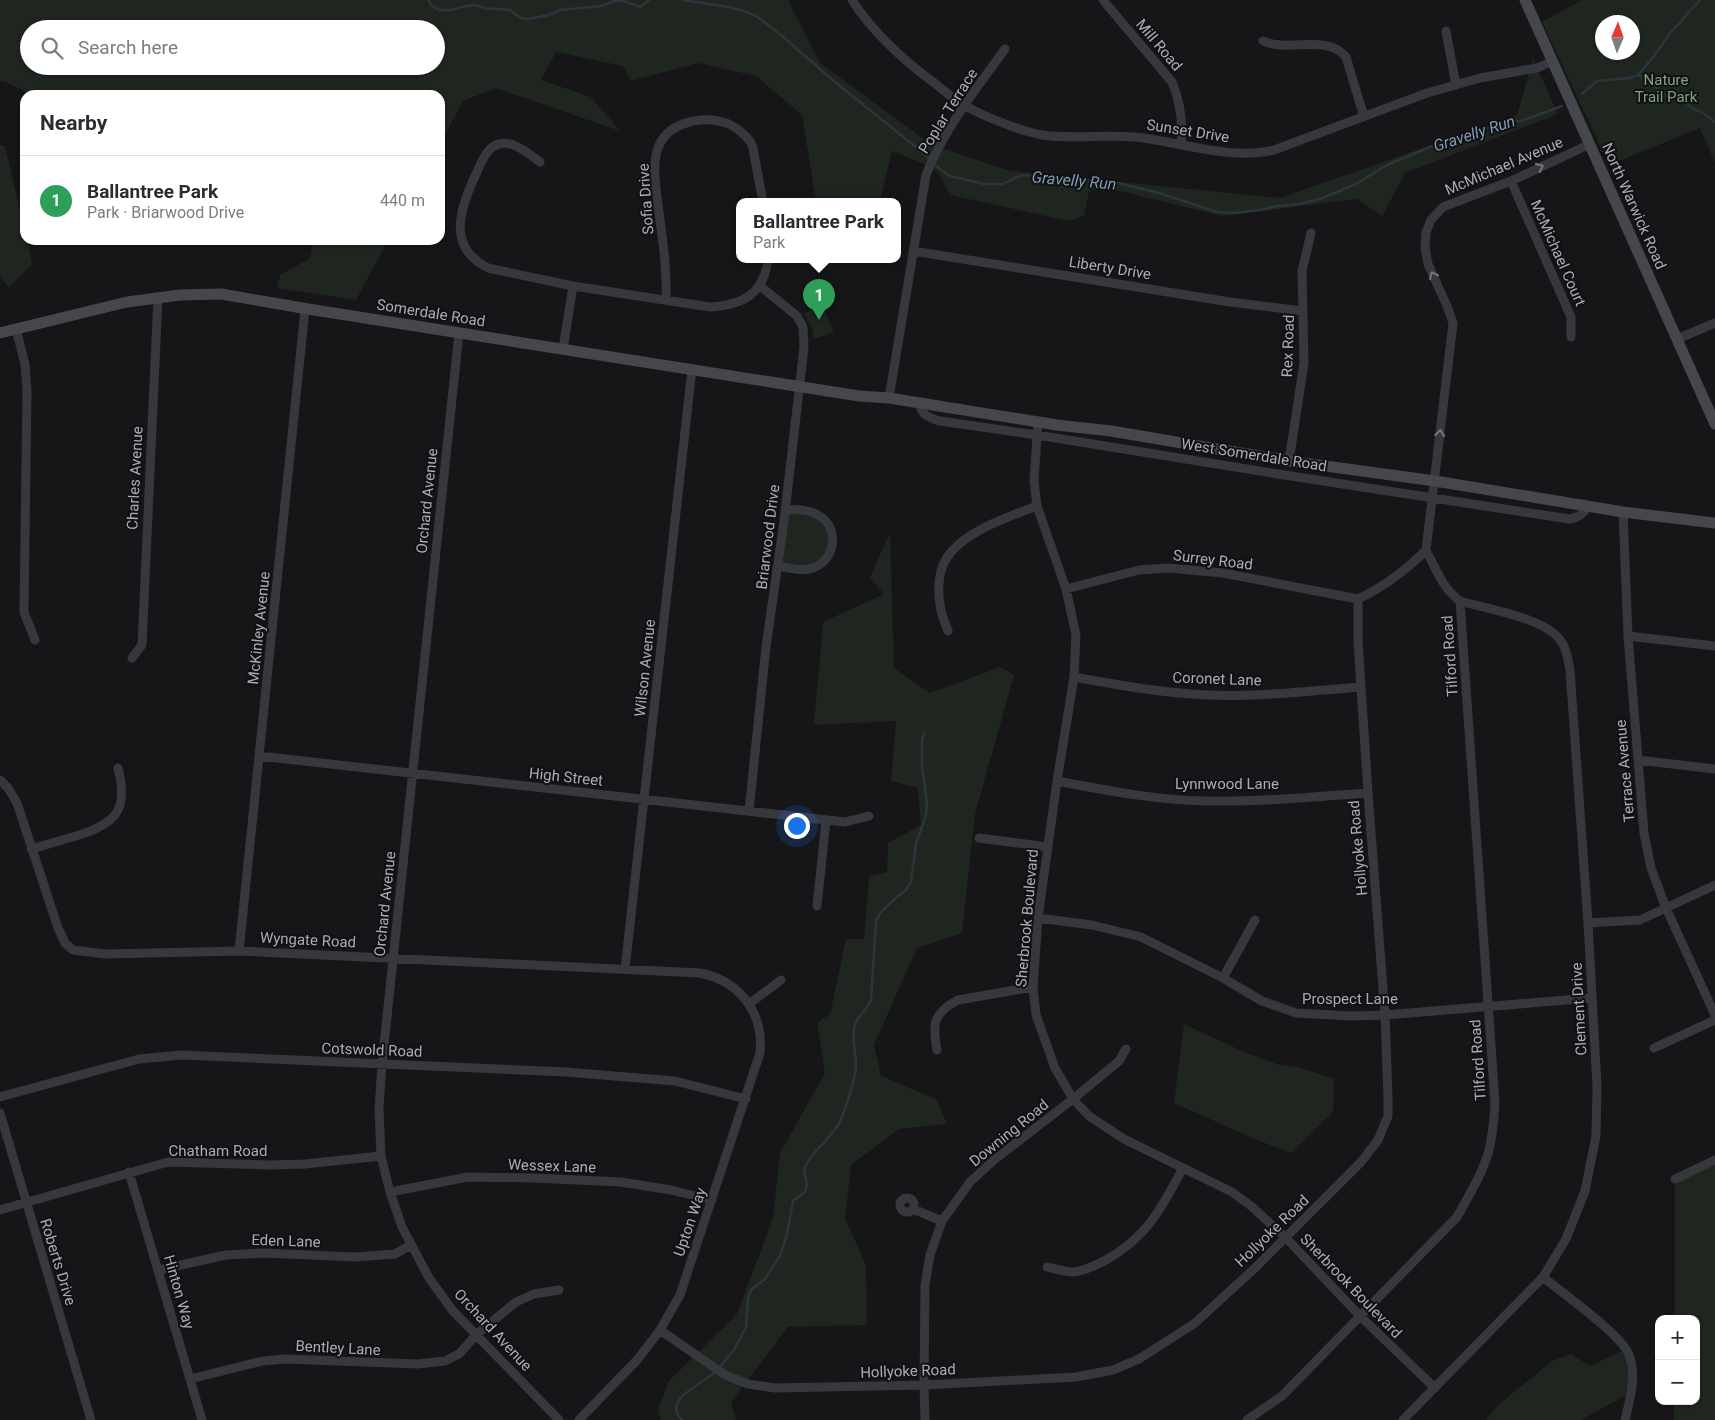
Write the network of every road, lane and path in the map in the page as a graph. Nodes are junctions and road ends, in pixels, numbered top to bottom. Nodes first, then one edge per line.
1 (852, 0) edge
2 (1103, 0) edge
3 (1526, 0) edge
4 (1446, 31) dead end
5 (1263, 41) dead end
6 (1005, 49) dead end
7 (1553, 61) junction
8 (1456, 85) junction
9 (964, 106) junction
10 (1364, 117) junction
11 (1181, 144) junction
12 (1590, 144) junction
13 (540, 162) dead end
14 (1512, 181) junction
15 (762, 198) edge
16 (1311, 233) dead end
17 (913, 251) junction
18 (768, 263) edge
19 (573, 286) junction
20 (760, 286) junction
21 (158, 297) junction
22 (666, 300) junction
23 (305, 309) junction
24 (1303, 311) junction
25 (1715, 323) edge
26 (16, 329) junction
27 (0, 333) edge
28 (459, 333) junction
29 (1571, 337) dead end
30 (1677, 340) junction
31 (563, 349) junction
32 (692, 369) junction
33 (800, 386) junction
34 (859, 396) joint
35 (889, 398) junction
36 (920, 403) junction
37 (1038, 421) junction
38 (1715, 424) edge
39 (1037, 435) junction
40 (1290, 461) junction
41 (1435, 481) junction
42 (1433, 497) junction
43 (1037, 506) junction
44 (1588, 507) junction
45 (786, 508) junction
46 (1623, 512) junction
47 (1715, 523) edge
48 (1426, 550) junction
49 (778, 566) junction
50 (1066, 590) junction
51 (1358, 599) junction
52 (1460, 601) junction
53 (948, 631) dead end
54 (1628, 636) junction
55 (35, 640) dead end
56 (1715, 646) edge
57 (132, 658) dead end
58 (1074, 677) junction
59 (1361, 687) junction
60 (259, 756) junction
61 (1638, 760) junction
62 (118, 768) dead end
63 (1715, 769) edge
64 (412, 774) junction
65 (0, 780) edge
66 (1057, 781) junction
67 (1368, 793) junction
68 (644, 799) junction
69 (749, 811) junction
70 (869, 816) dead end
71 (826, 820) junction
72 (979, 838) dead end
73 (1048, 847) junction
74 (31, 849) junction
75 (1715, 886) edge
76 (817, 906) dead end
77 (1666, 908) junction
78 (1038, 918) junction
79 (1255, 920) dead end
80 (1588, 923) junction
81 (239, 950) junction
82 (393, 958) junction
83 (626, 969) junction
84 (1223, 978) junction
85 (781, 980) dead end
86 (1033, 987) junction
87 (1591, 998) junction
88 (749, 1004) junction
89 (1488, 1006) junction
90 (1715, 1014) edge
91 (1385, 1015) junction
92 (1715, 1020) edge
93 (1654, 1048) dead end
94 (937, 1050) dead end
95 (1126, 1050) dead end
96 (382, 1064) junction
97 (0, 1097) edge
98 (746, 1099) junction
99 (1073, 1099) junction
100 (0, 1113) edge
101 (381, 1156) junction
102 (1715, 1160) edge
103 (1183, 1168) junction
104 (129, 1172) junction
105 (1675, 1179) dead end
106 (390, 1192) junction
107 (712, 1200) junction
108 (26, 1203) junction
109 (913, 1208) dead end
110 (0, 1210) edge
111 (942, 1221) junction
112 (1286, 1238) junction
113 (411, 1245) junction
114 (1047, 1267) dead end
115 (159, 1270) junction
116 (1543, 1278) junction
117 (559, 1290) dead end
118 (1361, 1317) junction
119 (660, 1330) junction
120 (476, 1335) junction
121 (190, 1379) junction
122 (924, 1385) junction
123 (1435, 1388) junction
124 (91, 1420) edge
125 (202, 1420) edge
126 (558, 1420) edge
127 (579, 1420) edge
128 (925, 1420) edge
129 (1247, 1420) edge
130 (1403, 1420) edge
131 (1625, 1420) edge

1 - 9 street, Sunset Drive
2 - 11 street, Mill Road
3 - 7 main road, North Warwick Road
4 - 8 street
5 - 10 street
6 - 9 street, Poplar Terrace
7 - 8 street, Sunset Drive
7 - 12 main road, North Warwick Road
8 - 10 street, Sunset Drive
9 - 11 street, Sunset Drive
9 - 17 street, Poplar Terrace
10 - 11 street, Sunset Drive
14 -> 12 street, McMichael Avenue
12 - 30 main road, North Warwick Road
13 - 19 street
14 - 29 street, McMichael Court
41 -> 14 street, McMichael Avenue
15 - 22 street, Sofia Drive
16 - 24 street, Rex Road
17 - 24 street, Liberty Drive
17 - 35 street, Poplar Terrace
18 - 20 street
19 - 22 street
19 - 31 street
20 - 22 street
20 - 33 street, Briarwood Drive
21 - 23 main road, Somerdale Road
21 - 26 main road, Somerdale Road
21 - 57 street, Charles Avenue
23 - 28 main road, Somerdale Road
23 - 60 street, McKinley Avenue
24 - 40 street, Rex Road
25 - 30 street
26 - 27 main road, Somerdale Road
26 - 55 street
28 - 31 main road, Somerdale Road
28 - 64 street, Orchard Avenue
30 - 38 main road, North Warwick Road
31 - 32 main road, Somerdale Road
32 - 33 main road, Somerdale Road
32 - 68 street, Wilson Avenue
33 - 34 main road, Somerdale Road
33 - 45 street, Briarwood Drive
34 - 35 main road, West Somerdale Road
35 - 36 main road, West Somerdale Road
36 - 37 main road, West Somerdale Road
36 - 39 street, West Somerdale Road
37 - 39 street, Sherbrook Boulevard
37 - 40 main road, West Somerdale Road
39 - 42 street, West Somerdale Road
39 - 43 street, Sherbrook Boulevard
40 - 41 main road, West Somerdale Road
41 - 42 street, McMichael Avenue
41 - 44 main road, West Somerdale Road
42 - 44 street, West Somerdale Road
42 - 48 street, McMichael Avenue
43 - 50 street, Sherbrook Boulevard
43 - 53 street
44 - 46 main road, West Somerdale Road
45 - 49 street, Briarwood Drive
45 - 49 street
46 - 47 main road, West Somerdale Road
46 - 54 street, Terrace Avenue
48 - 51 street
48 - 52 street
49 - 69 street, Briarwood Drive
50 - 51 street, Surrey Road
50 - 58 street, Sherbrook Boulevard
51 - 59 street, Hollyoke Road
52 - 80 street, Clement Drive
52 - 89 street, Tilford Road
54 - 56 street
54 - 61 street, Terrace Avenue
58 - 59 street, Coronet Lane
58 - 66 street, Sherbrook Boulevard
59 - 67 street, Hollyoke Road
60 - 64 street, High Street
60 - 81 street, McKinley Avenue
61 - 63 street
61 - 77 street, Terrace Avenue
62 - 74 street
64 - 68 street, High Street
64 - 82 street, Orchard Avenue
65 - 74 street, Wyngate Road
66 - 67 street, Lynnwood Lane
66 - 73 street, Sherbrook Boulevard
67 - 91 street, Hollyoke Road
68 - 69 street, High Street
68 - 83 street, Wilson Avenue
69 - 71 street, High Street
70 - 71 street, High Street
71 - 76 street
72 - 73 street
73 - 78 street, Sherbrook Boulevard
74 - 81 street, Wyngate Road
75 - 77 street
77 - 80 street
77 - 90 street, Terrace Avenue
78 - 84 street, Prospect Lane
78 - 86 street, Sherbrook Boulevard
79 - 84 street
80 - 87 street, Clement Drive
81 - 82 street, Wyngate Road
82 - 83 street, Wyngate Road
82 - 96 street, Orchard Avenue
83 - 88 street, Wyngate Road
84 - 91 street, Prospect Lane
85 - 88 street
86 - 94 street
86 - 99 street, Sherbrook Boulevard
87 - 89 street, Prospect Lane
87 - 116 street, Clement Drive
88 - 98 street, Upton Way
89 - 91 street, Prospect Lane
89 - 118 street, Tilford Road
91 - 112 street, Hollyoke Road
92 - 93 street
95 - 99 street, Downing Road
96 - 97 street, Cotswold Road
96 - 98 street, Cotswold Road
96 - 101 street, Orchard Avenue
98 - 107 street, Upton Way
99 - 103 street, Sherbrook Boulevard
99 - 111 street, Downing Road
100 - 108 street, Roberts Drive
101 - 104 street, Chatham Road
101 - 106 street, Orchard Avenue
102 - 105 street
103 - 112 street, Sherbrook Boulevard
103 - 114 street
104 - 108 street, Chatham Road
104 - 115 street, Hinton Way
106 - 107 street, Wessex Lane
106 - 113 street, Orchard Avenue
107 - 119 street, Upton Way
108 - 110 street, Chatham Road
108 - 124 street, Roberts Drive
109 - 111 street
111 - 122 street, Downing Road
112 - 118 street, Sherbrook Boulevard
112 - 122 street, Hollyoke Road
113 - 115 street, Eden Lane
113 - 120 street, Orchard Avenue
115 - 121 street, Hinton Way
116 - 123 street, Clement Drive
116 - 131 street
117 - 120 street, Bentley Lane
118 - 123 street, Sherbrook Boulevard
118 - 129 street, Tilford Road
119 - 122 street, Hollyoke Road
119 - 127 street, Upton Way
120 - 121 street, Bentley Lane
120 - 126 street, Orchard Avenue
121 - 125 street, Hinton Way
122 - 128 street, Downing Road
123 - 130 street, Clement Drive

